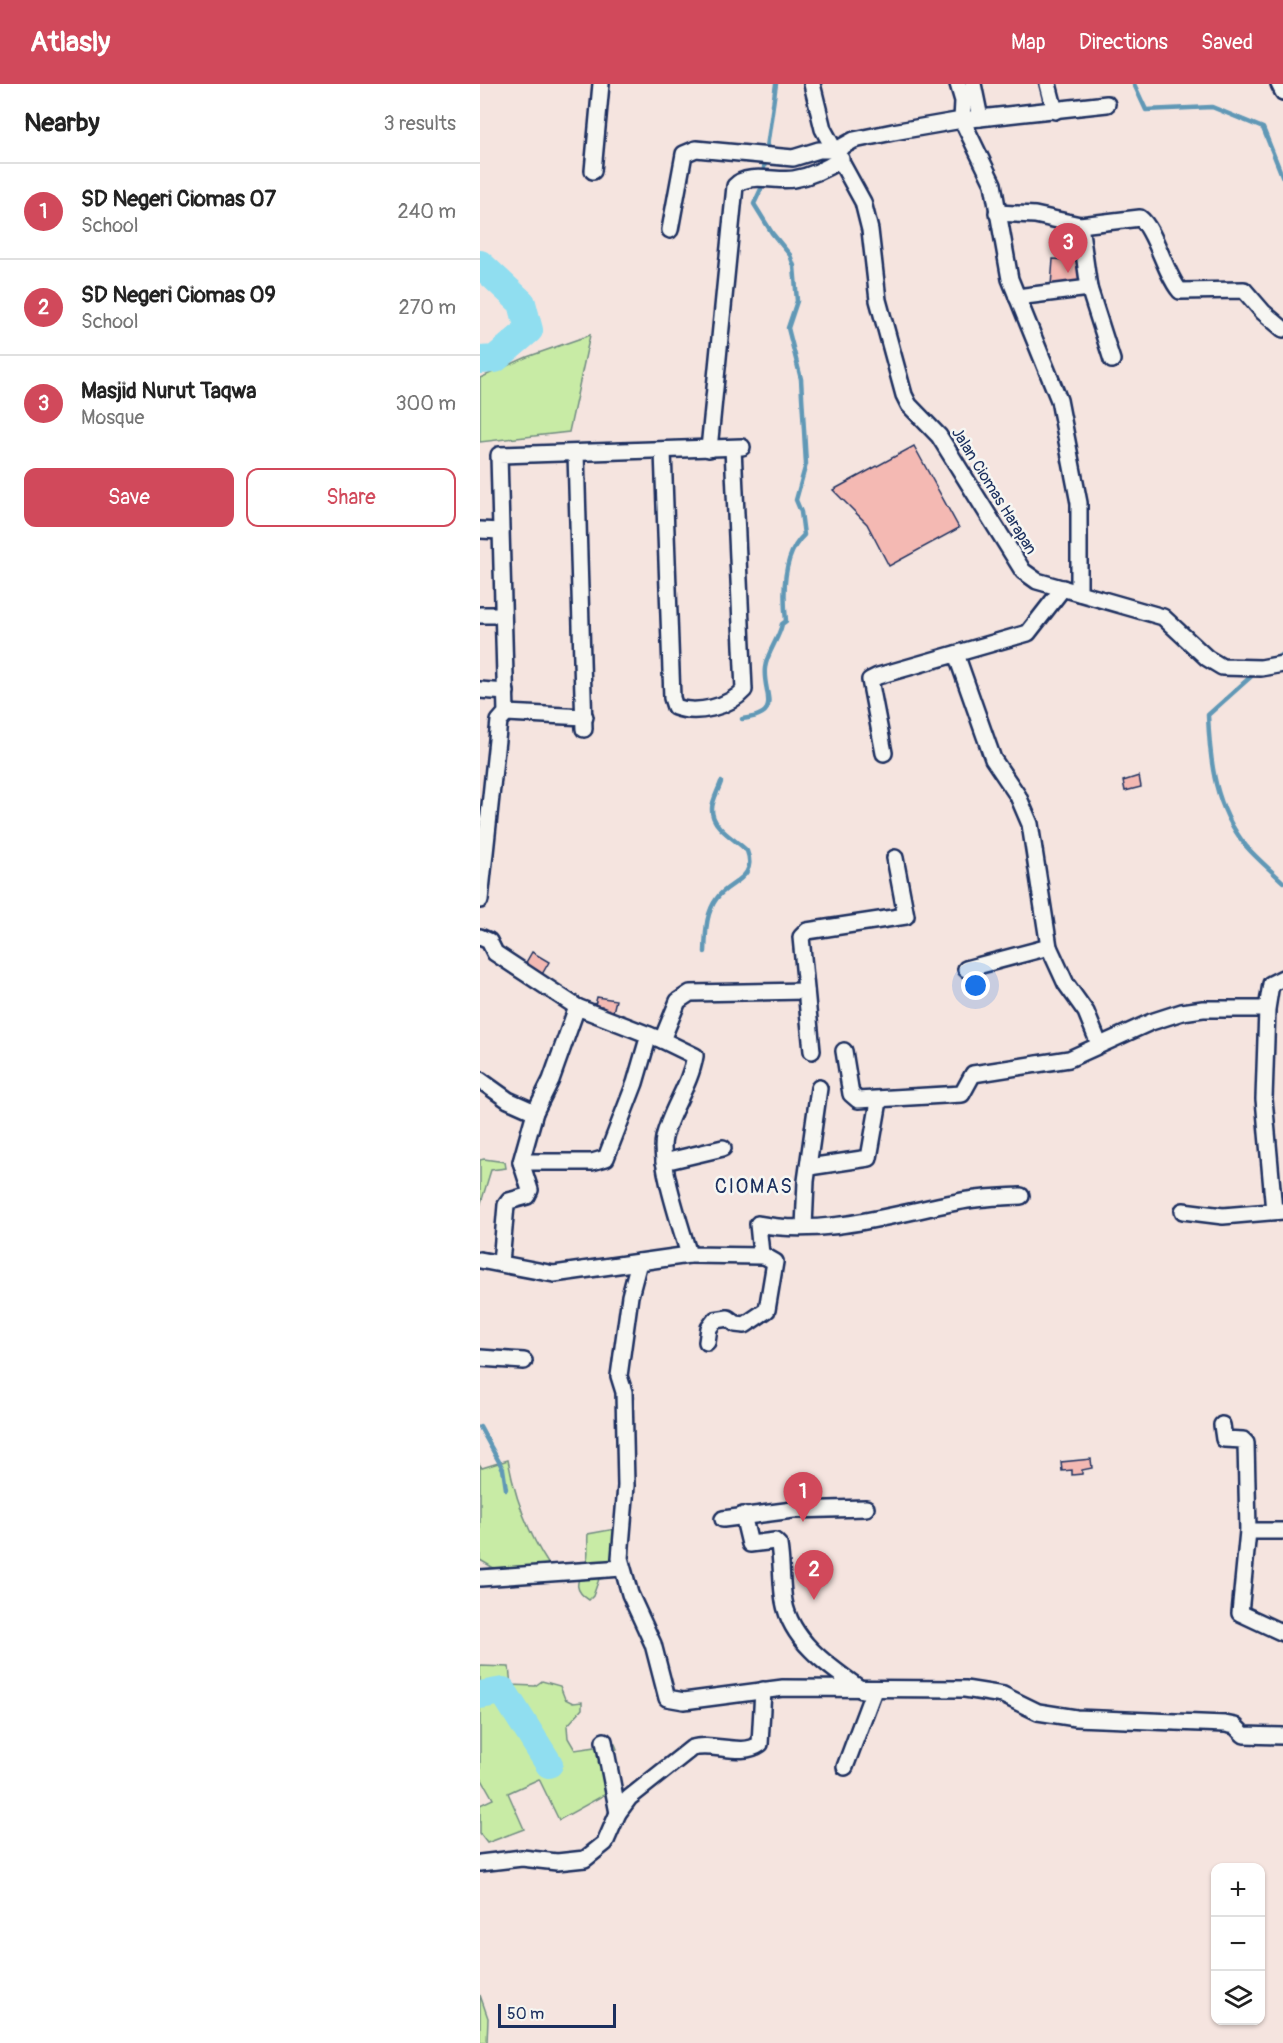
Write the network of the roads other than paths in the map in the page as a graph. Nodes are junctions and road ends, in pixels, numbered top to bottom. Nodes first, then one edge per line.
1 (601, 84) edge
2 (812, 84) edge
3 (958, 84) edge
4 (973, 84) edge
5 (1048, 84) edge
6 (1279, 84) edge
7 (1283, 92) edge
8 (1107, 104) dead end
9 (1055, 111) junction
10 (980, 118) junction
11 (962, 120) junction
12 (839, 155) junction
13 (593, 171) dead end
14 (997, 213) junction
15 (1080, 225) junction
16 (670, 230) dead end
17 (1089, 288) junction
18 (1017, 297) junction
19 (1283, 329) edge
20 (1112, 360) dead end
21 (709, 449) junction
22 (663, 450) junction
23 (576, 453) junction
24 (480, 530) edge
25 (501, 531) junction
26 (1063, 588) junction
27 (1079, 593) junction
28 (480, 615) edge
29 (504, 615) junction
30 (956, 654) junction
31 (1283, 664) edge
32 (480, 690) edge
33 (506, 692) junction
34 (506, 713) junction
35 (884, 753) dead end
36 (895, 858) dead end
37 (480, 900) edge
38 (480, 938) edge
39 (1049, 947) junction
40 (966, 969) dead end
41 (1283, 978) edge
42 (806, 991) junction
43 (577, 1007) junction
44 (1267, 1010) junction
45 (656, 1037) junction
46 (1099, 1044) junction
47 (812, 1051) dead end
48 (844, 1051) dead end
49 (480, 1080) edge
50 (819, 1088) dead end
51 (879, 1101) junction
52 (535, 1112) junction
53 (723, 1148) dead end
54 (521, 1162) junction
55 (664, 1162) junction
56 (809, 1167) junction
57 (1021, 1196) dead end
58 (1183, 1211) dead end
59 (1278, 1211) edge
60 (804, 1227) junction
61 (689, 1255) junction
62 (762, 1256) junction
63 (480, 1260) edge
64 (639, 1262) junction
65 (501, 1263) junction
66 (707, 1342) dead end
67 (480, 1358) edge
68 (524, 1361) dead end
69 (1221, 1425) dead end
70 (866, 1508) dead end
71 (743, 1515) junction
72 (723, 1519) dead end
73 (1248, 1531) junction
74 (1283, 1531) edge
75 (622, 1568) junction
76 (480, 1578) edge
77 (1283, 1633) edge
78 (763, 1690) junction
79 (868, 1690) junction
80 (1283, 1736) edge
81 (604, 1741) dead end
82 (844, 1767) dead end
83 (618, 1813) junction
84 (480, 1863) edge

1 - 13 street
2 - 12 street, Jalan Ciomas Harapan
3 - 11 street
4 - 10 street
5 - 9 street
6 - 7 street
8 - 9 street
9 - 10 street
10 - 11 street
11 - 12 street
11 - 14 street
12 - 16 street
12 - 21 street
12 - 26 street, Jalan Ciomas Harapan
14 - 15 street
14 - 18 street
15 - 17 street
15 - 19 street
17 - 18 street
17 - 20 street
18 - 27 street
21 - 22 street
21 - 22 street
22 - 23 street
23 - 25 street
23 - 34 street
24 - 25 street
25 - 29 street
26 - 27 street, Jalan Ciomas Harapan
26 - 30 street
27 - 31 street, Jalan Ciomas Harapan
28 - 29 street
29 - 33 street
30 - 35 street
30 - 39 street
32 - 33 street
33 - 34 street
34 - 37 street
36 - 42 street
38 - 43 street
39 - 40 street
39 - 46 street
41 - 44 street
42 - 45 street
42 - 47 street
43 - 45 street
43 - 52 street
44 - 46 street
44 - 59 street
45 - 54 street
45 - 55 street
46 - 51 street
48 - 51 street
49 - 52 street
50 - 56 street
51 - 56 street
52 - 54 street
53 - 55 street
54 - 65 street
55 - 61 street
56 - 60 street
57 - 60 street
58 - 59 street
60 - 62 street
61 - 62 street
61 - 64 street
62 - 66 street
63 - 65 street
64 - 65 street
64 - 75 street
67 - 68 street
69 - 73 street
70 - 71 street
71 - 72 street
71 - 79 street
73 - 74 street
73 - 77 street
75 - 76 street
75 - 78 street
78 - 79 street
78 - 83 street
79 - 80 street
79 - 82 street
81 - 83 street
83 - 84 street

